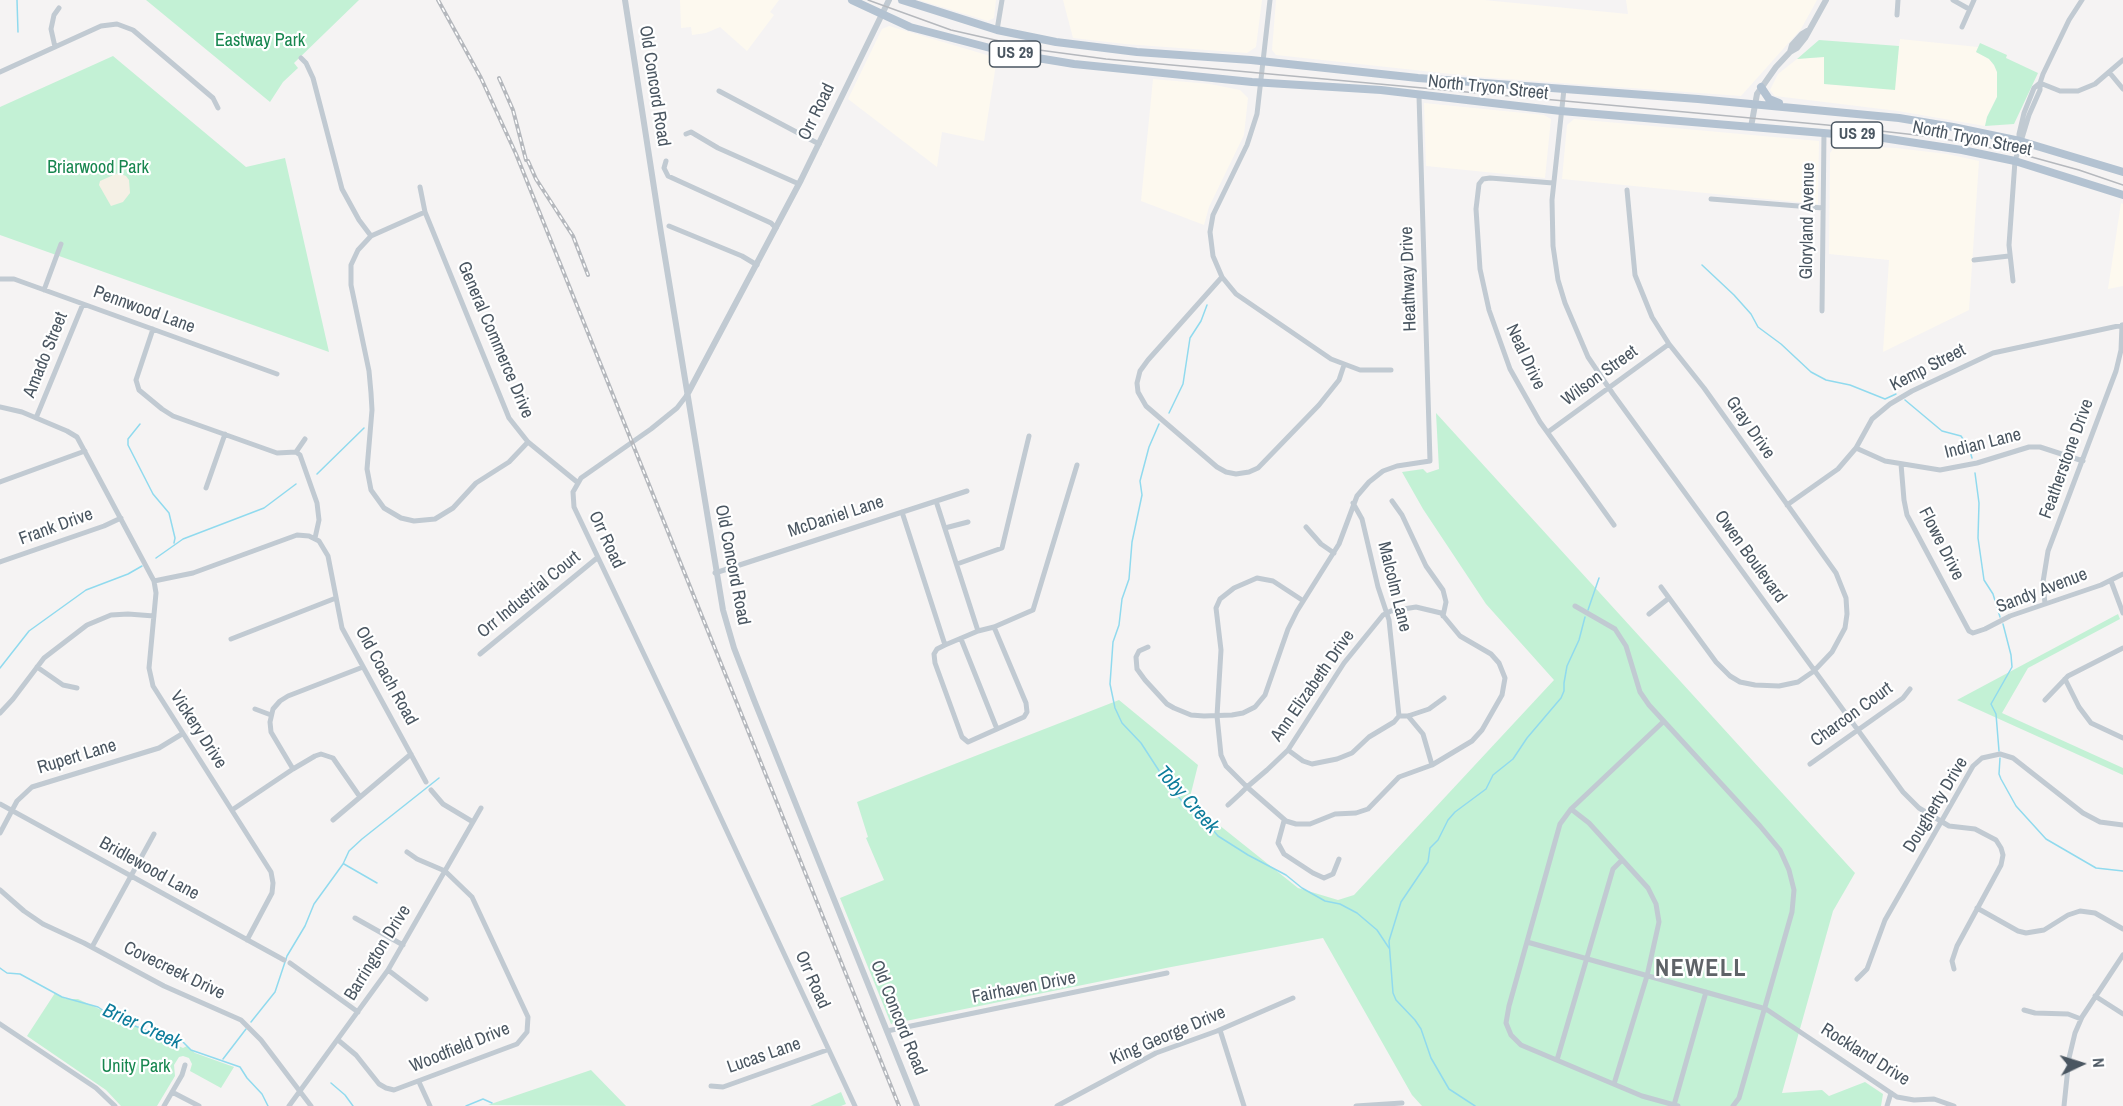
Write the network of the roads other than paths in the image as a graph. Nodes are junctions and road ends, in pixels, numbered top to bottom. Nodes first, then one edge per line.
1 (626, 0) edge
2 (852, 0) edge
3 (889, 0) edge
4 (902, 0) edge
5 (1002, 0) edge
6 (1270, 0) edge
7 (1826, 0) edge
8 (1898, 0) edge
9 (1953, 0) edge
10 (1974, 0) edge
11 (2082, 0) edge
12 (59, 8) dead end
13 (1969, 9) junction
14 (882, 14) junction
15 (1898, 15) dead end
16 (1962, 27) dead end
17 (997, 30) junction
18 (55, 47) junction
19 (301, 58) dead end
20 (2123, 60) edge
21 (1264, 61) junction
22 (0, 71) edge
23 (2109, 72) junction
24 (1261, 83) junction
25 (2040, 84) junction
26 (1761, 87) junction
27 (1564, 89) junction
28 (2123, 89) edge
29 (719, 92) dead end
30 (1419, 96) junction
31 (1754, 104) junction
32 (1789, 107) junction
33 (218, 108) dead end
34 (1561, 111) junction
35 (1751, 127) junction
36 (1824, 132) junction
37 (686, 134) dead end
38 (2020, 141) junction
39 (819, 144) junction
40 (666, 161) dead end
41 (2015, 161) junction
42 (2123, 172) edge
43 (1553, 183) junction
44 (799, 184) junction
45 (420, 187) dead end
46 (1627, 190) dead end
47 (2123, 195) edge
48 (1711, 200) dead end
49 (1823, 208) junction
50 (425, 213) junction
51 (669, 226) dead end
52 (776, 228) junction
53 (371, 236) junction
54 (61, 244) dead end
55 (2009, 256) junction
56 (1974, 260) dead end
57 (757, 265) junction
58 (1222, 277) junction
59 (0, 279) edge
60 (2013, 281) dead end
61 (44, 290) junction
62 (83, 304) junction
63 (1822, 311) dead end
64 (2122, 325) edge
65 (153, 329) junction
66 (1669, 344) junction
67 (1344, 365) junction
68 (1391, 370) dead end
69 (277, 374) dead end
70 (1609, 388) junction
71 (687, 395) junction
72 (0, 407) edge
73 (36, 418) junction
74 (1548, 432) junction
75 (225, 434) junction
76 (1029, 436) dead end
77 (305, 439) dead end
78 (528, 442) junction
79 (1856, 448) junction
80 (85, 451) junction
81 (296, 452) junction
82 (2083, 461) junction
83 (1901, 464) junction
84 (1077, 465) dead end
85 (0, 482) edge
86 (577, 482) junction
87 (206, 488) dead end
88 (967, 491) dead end
89 (936, 501) junction
90 (1392, 501) dead end
91 (1353, 504) junction
92 (1787, 505) junction
93 (903, 512) junction
94 (121, 518) junction
95 (968, 522) dead end
96 (1614, 525) dead end
97 (1306, 527) dead end
98 (945, 528) junction
99 (315, 538) junction
100 (1334, 553) junction
101 (597, 558) junction
102 (1, 560) edge
103 (957, 564) junction
104 (715, 573) junction
105 (2123, 574) edge
106 (154, 581) junction
107 (2111, 581) junction
108 (1661, 587) dead end
109 (336, 598) junction
110 (1669, 598) junction
111 (1302, 600) junction
112 (2045, 604) junction
113 (1575, 606) dead end
114 (1387, 613) junction
115 (2123, 613) edge
116 (1649, 614) dead end
117 (154, 616) junction
118 (1443, 616) junction
119 (994, 627) junction
120 (978, 631) junction
121 (1971, 632) joint
122 (231, 639) dead end
123 (961, 639) junction
124 (945, 645) junction
125 (1148, 647) dead end
126 (2123, 648) edge
127 (480, 654) dead end
128 (37, 667) junction
129 (363, 667) junction
130 (1814, 671) junction
131 (2066, 679) junction
132 (77, 688) dead end
133 (1910, 689) dead end
134 (1444, 698) dead end
135 (2045, 700) dead end
136 (255, 709) dead end
137 (0, 713) edge
138 (271, 715) junction
139 (1217, 716) junction
140 (1399, 716) junction
141 (1408, 716) junction
142 (1663, 722) junction
143 (998, 729) junction
144 (1858, 730) junction
145 (182, 734) junction
146 (2123, 738) edge
147 (1288, 750) junction
148 (411, 754) junction
149 (1810, 764) dead end
150 (1432, 765) junction
151 (293, 769) junction
152 (426, 782) dead end
153 (1248, 787) junction
154 (431, 790) dead end
155 (360, 797) junction
156 (0, 804) edge
157 (1228, 805) dead end
158 (481, 808) dead end
159 (1571, 809) junction
160 (232, 810) junction
161 (12, 811) junction
162 (333, 820) dead end
163 (1284, 821) junction
164 (473, 822) junction
165 (1941, 822) junction
166 (2123, 825) edge
167 (0, 833) edge
168 (154, 834) dead end
169 (406, 852) dead end
170 (1339, 859) dead end
171 (1622, 860) junction
172 (445, 871) junction
173 (131, 876) junction
174 (0, 890) edge
175 (1977, 908) junction
176 (355, 918) dead end
177 (2123, 929) edge
178 (247, 940) junction
179 (1527, 942) junction
180 (403, 945) junction
181 (92, 947) junction
182 (2123, 955) edge
183 (1586, 959) junction
184 (284, 960) dead end
185 (290, 963) dead end
186 (1954, 969) dead end
187 (388, 970) junction
188 (1167, 973) dead end
189 (1647, 976) junction
190 (1857, 979) dead end
191 (1706, 992) junction
192 (2095, 996) junction
193 (1293, 998) dead end
194 (426, 999) dead end
195 (1766, 1009) junction
196 (2024, 1010) dead end
197 (358, 1012) junction
198 (2123, 1014) edge
199 (2081, 1019) junction
200 (0, 1023) edge
201 (1220, 1030) junction
202 (887, 1031) junction
203 (338, 1040) junction
204 (827, 1050) junction
205 (1557, 1060) junction
206 (185, 1065) dead end
207 (419, 1082) junction
208 (1614, 1084) junction
209 (711, 1086) dead end
210 (300, 1091) junction
211 (172, 1092) junction
212 (1892, 1093) junction
213 (1401, 1103) dead end
214 (1676, 1105) edge
215 (115, 1106) edge
216 (164, 1106) edge
217 (199, 1106) edge
218 (289, 1106) edge
219 (311, 1106) edge
220 (430, 1106) edge
221 (855, 1106) edge
222 (917, 1106) edge
223 (1057, 1106) edge
224 (1244, 1106) edge
225 (1356, 1106) edge
226 (1733, 1106) edge
227 (1887, 1106) edge
228 (1954, 1106) edge
229 (2064, 1106) edge

1 - 71 street, Old Concord Road
2 - 14 main road, North Tryon Street / US 29
3 - 14 street, Orr Road
4 - 17 main road, North Tryon Street / US 29
5 - 17 street
6 - 21 street
7 - 26 street
8 - 15 street
9 - 13 street
10 - 13 street
11 - 25 street
12 - 18 street
13 - 16 street
14 - 24 main road, North Tryon Street / US 29
14 - 39 street, Orr Road
17 - 21 main road, North Tryon Street / US 29
18 - 22 street
18 - 33 street
19 - 53 street
20 - 23 street
21 - 24 street
21 - 27 main road, North Tryon Street / US 29
23 - 25 street
23 - 28 street
24 - 30 main road, North Tryon Street / US 29
24 - 58 street
25 - 38 street
26 - 31 street
26 - 32 main road
27 - 31 main road, North Tryon Street / US 29
27 - 34 street, Owen Boulevard
29 - 39 street
30 - 34 main road, North Tryon Street / US 29
30 - 91 street, Heathway Drive
31 - 32 main road, North Tryon Street / US 29
31 - 35 street
32 - 38 main road, North Tryon Street / US 29
34 - 35 main road, North Tryon Street / US 29
34 - 43 street, Owen Boulevard
35 - 36 main road, North Tryon Street / US 29
36 - 41 main road, North Tryon Street / US 29
36 - 49 street, Gloryland Avenue
37 - 44 street
38 - 41 street
38 - 42 main road, North Tryon Street / US 29
39 - 44 street, Orr Road
40 - 52 street
41 - 47 main road, North Tryon Street / US 29
41 - 55 street
43 - 70 street, Owen Boulevard
43 - 74 street, Neal Drive
44 - 52 street, Orr Road
45 - 50 street, General Commerce Drive
46 - 66 street, Gray Drive
48 - 49 street
49 - 63 street, Gloryland Avenue
50 - 53 street
50 - 78 street, General Commerce Drive
51 - 57 street
52 - 57 street, Orr Road
53 - 78 street
54 - 61 street
55 - 56 street
55 - 60 street
57 - 71 street, Orr Road
58 - 67 street
58 - 67 street
59 - 61 street, Pennwood Lane
61 - 62 street, Pennwood Lane
62 - 65 street, Pennwood Lane
62 - 73 street, Amado Street
64 - 79 street, Kemp Street
64 - 82 street, Featherstone Drive
65 - 69 street, Pennwood Lane
65 - 75 street
66 - 70 street, Wilson Street
66 - 92 street, Gray Drive
67 - 68 street
70 - 74 street, Wilson Street
70 - 130 street, Owen Boulevard
71 - 86 street, Orr Road
71 - 104 street, Old Concord Road
72 - 73 street, Vickery Drive
73 - 80 street, Vickery Drive
74 - 96 street, Neal Drive
75 - 81 street
75 - 87 street
76 - 103 street
77 - 81 street
78 - 86 street, General Commerce Drive
79 - 83 street, Indian Lane
79 - 92 street, Kemp Street
80 - 85 street
80 - 94 street, Vickery Drive
81 - 99 street
82 - 83 street, Indian Lane
82 - 112 street, Featherstone Drive
83 - 121 street, Flowe Drive
84 - 119 street
86 - 101 street, Orr Road
88 - 89 street, McDaniel Lane
89 - 93 street, McDaniel Lane
89 - 98 street
90 - 118 street
91 - 100 street
91 - 114 street, Malcolm Lane
92 - 130 street, Gray Drive
93 - 104 street, McDaniel Lane
93 - 124 street
94 - 102 street, Frank Drive
94 - 106 street, Vickery Drive
95 - 98 street
97 - 100 street
98 - 103 street
99 - 106 street
99 - 109 street, Old Coach Road
100 - 111 street
101 - 127 street, Orr Industrial Court
101 - 204 street, Orr Road
103 - 120 street
104 - 202 street, Old Concord Road
105 - 107 street, Sandy Avenue
106 - 117 street, Vickery Drive
107 - 112 street, Sandy Avenue
107 - 115 street
108 - 110 street
109 - 122 street
109 - 129 street, Old Coach Road
110 - 116 street
110 - 130 street
111 - 139 street
111 - 139 street
112 - 121 street, Sandy Avenue
113 - 142 street
114 - 118 street
114 - 140 street, Malcolm Lane
114 - 147 street, Ann Elizabeth Drive
117 - 128 street
117 - 145 street, Vickery Drive
118 - 150 street
119 - 120 street
119 - 143 street
120 - 123 street
123 - 124 street
123 - 143 street
124 - 143 street
125 - 139 street
126 - 131 street
128 - 132 street
128 - 137 street
129 - 138 street
129 - 148 street, Old Coach Road
130 - 144 street, Owen Boulevard
131 - 135 street
131 - 146 street
133 - 144 street, Charcon Court
134 - 141 street
136 - 138 street
138 - 151 street
139 - 153 street
140 - 141 street
140 - 147 street
141 - 150 street
142 - 159 street
142 - 195 street
144 - 149 street, Charcon Court
144 - 165 street, Owen Boulevard
145 - 160 street, Vickery Drive
145 - 161 street, Rupert Lane
147 - 153 street, Ann Elizabeth Drive
148 - 152 street, Old Coach Road
148 - 155 street
150 - 163 street
151 - 155 street
151 - 160 street
153 - 157 street, Ann Elizabeth Drive
153 - 163 street
154 - 164 street
155 - 162 street
156 - 161 street, Bridlewood Lane
158 - 164 street, Barrington Drive
159 - 171 street
159 - 179 street
160 - 178 street, Vickery Drive
161 - 167 street, Rupert Lane
161 - 173 street, Bridlewood Lane
163 - 170 street
164 - 172 street, Barrington Drive
165 - 166 street, Dougherty Drive
165 - 175 street, Owen Boulevard
165 - 190 street, Dougherty Drive
168 - 173 street
169 - 172 street, Woodfield Drive
171 - 183 street
171 - 189 street
172 - 180 street, Barrington Drive
172 - 207 street, Woodfield Drive
173 - 178 street, Bridlewood Lane
173 - 181 street
174 - 181 street, Covecreek Drive
175 - 177 street
175 - 186 street, Owen Boulevard
176 - 180 street
178 - 184 street, Bridlewood Lane
179 - 183 street, Rockland Drive
179 - 205 street
180 - 187 street, Barrington Drive
181 - 210 street, Covecreek Drive
182 - 192 street
183 - 189 street, Rockland Drive
183 - 205 street
185 - 197 street
187 - 194 street
187 - 197 street, Barrington Drive
188 - 202 street, Fairhaven Drive
189 - 191 street, Rockland Drive
189 - 208 street
191 - 195 street, Rockland Drive
191 - 214 street
192 - 198 street
192 - 199 street
193 - 201 street, King George Drive
195 - 212 street, Rockland Drive
195 - 226 street
196 - 199 street
197 - 203 street, Barrington Drive
199 - 229 street
200 - 215 street
201 - 223 street, King George Drive
201 - 224 street
202 - 222 street, Old Concord Road
203 - 207 street, Woodfield Drive
203 - 210 street, Barrington Drive
204 - 209 street, Lucas Lane
204 - 221 street, Orr Road
205 - 208 street
206 - 211 street
207 - 220 street
208 - 214 street
210 - 218 street, Barrington Drive
210 - 219 street, Covecreek Drive
211 - 216 street
211 - 217 street
212 - 227 street
212 - 228 street, Rockland Drive
213 - 225 street

